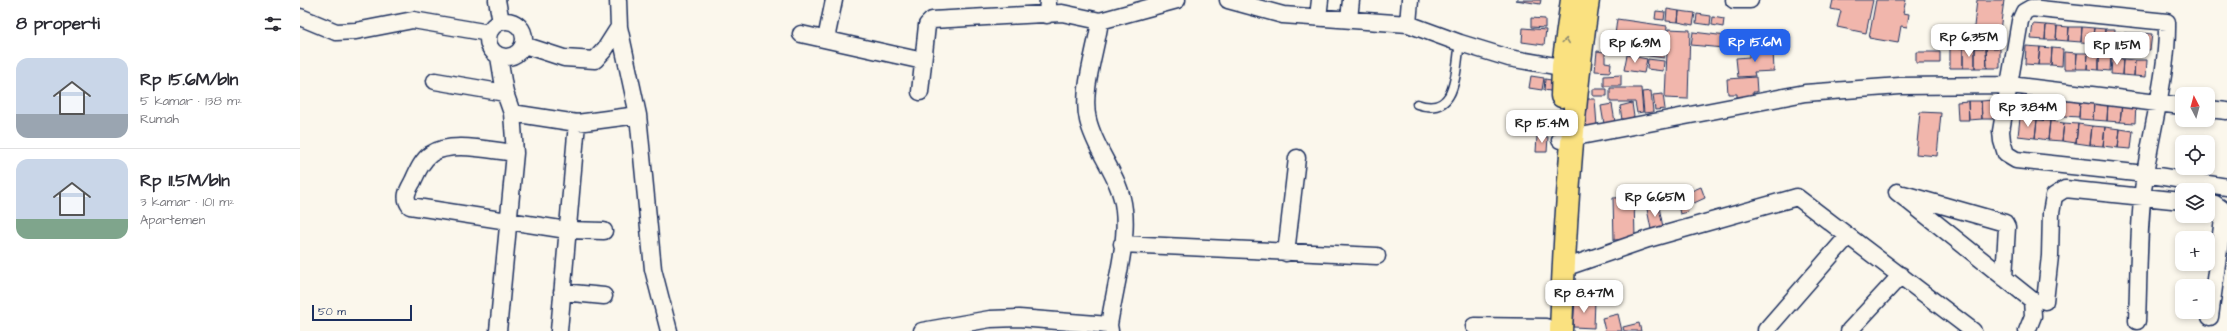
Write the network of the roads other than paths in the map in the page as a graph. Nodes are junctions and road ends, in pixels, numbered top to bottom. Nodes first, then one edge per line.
1 (497, 0) edge
2 (618, 0) edge
3 (834, 0) edge
4 (1177, 0) edge
5 (1229, 0) edge
6 (1320, 0) edge
7 (1351, 0) edge
8 (1410, 0) edge
9 (1572, 0) edge
10 (1588, 0) edge
11 (1734, 0) edge
12 (1750, 0) edge
13 (1151, 3) edge
14 (1047, 7) edge
15 (300, 17) edge
16 (1318, 17) junction
17 (1349, 19) junction
18 (1100, 21) junction
19 (501, 22) junction
20 (1408, 24) junction
21 (619, 26) junction
22 (489, 33) junction
23 (802, 34) dead end
24 (826, 39) junction
25 (1460, 43) junction
26 (524, 45) junction
27 (499, 57) junction
28 (923, 60) junction
29 (1570, 68) junction
30 (435, 81) dead end
31 (2010, 85) junction
32 (920, 92) dead end
33 (505, 93) junction
34 (2158, 103) junction
35 (1417, 104) dead end
36 (2175, 105) edge
37 (2215, 110) edge
38 (2227, 111) edge
39 (512, 113) junction
40 (638, 115) junction
41 (577, 122) junction
42 (1566, 139) junction
43 (515, 153) junction
44 (1297, 158) dead end
45 (2145, 174) junction
46 (2227, 187) edge
47 (2142, 197) junction
48 (2175, 200) edge
49 (2215, 204) edge
50 (510, 220) junction
51 (567, 230) junction
52 (604, 231) dead end
53 (1848, 236) junction
54 (1122, 244) junction
55 (1286, 253) junction
56 (1377, 256) dead end
57 (1564, 268) junction
58 (1901, 275) junction
59 (2004, 278) junction
60 (2215, 279) edge
61 (562, 292) junction
62 (604, 296) dead end
63 (2046, 301) dead end
64 (2137, 321) dead end
65 (1474, 326) dead end
66 (1110, 328) edge
67 (1550, 330) edge
68 (1766, 330) edge
69 (498, 331) edge
70 (559, 331) edge
71 (669, 331) edge
72 (922, 331) edge
73 (1849, 331) edge
74 (1973, 331) edge
75 (2027, 331) edge

1 - 19 street
2 - 21 street
3 - 24 street
4 - 13 street
5 - 16 street
6 - 16 street
7 - 17 street
8 - 20 street
29 -> 9 highway
10 - 29 highway
11 - 12 street
13 - 18 street
14 - 18 street
14 - 28 street
15 - 22 street
16 - 17 street
17 - 20 street
18 - 54 street
19 - 22 street
19 - 26 street
20 - 25 street
21 - 26 street
21 - 40 street
22 - 27 street
23 - 24 street
24 - 28 street
25 - 29 street
25 - 35 lane
26 - 27 street
27 - 33 street
28 - 32 street
29 - 42 highway
30 - 33 street
31 - 34 street
31 - 34 street
31 - 42 street
31 - 45 street
33 - 39 street
34 - 36 street
34 - 45 street
37 - 38 street
39 - 41 street
39 - 43 street
40 - 41 street
40 - 71 street
41 - 51 street
42 - 57 highway
42 - 67 highway
43 - 50 street
43 - 50 street
44 - 55 street
45 - 46 street
45 - 47 street
47 - 48 street
47 - 63 street
47 - 64 street
49 - 60 street
50 - 51 street
50 - 69 street
51 - 52 street
51 - 61 street
53 - 57 street
53 - 58 street
53 - 68 street
54 - 55 street
54 - 66 street
55 - 56 street
57 - 67 highway
58 - 73 street
58 - 74 street
59 - 59 street
59 - 75 street
61 - 62 street
61 - 70 street
65 - 67 street
66 - 72 street

